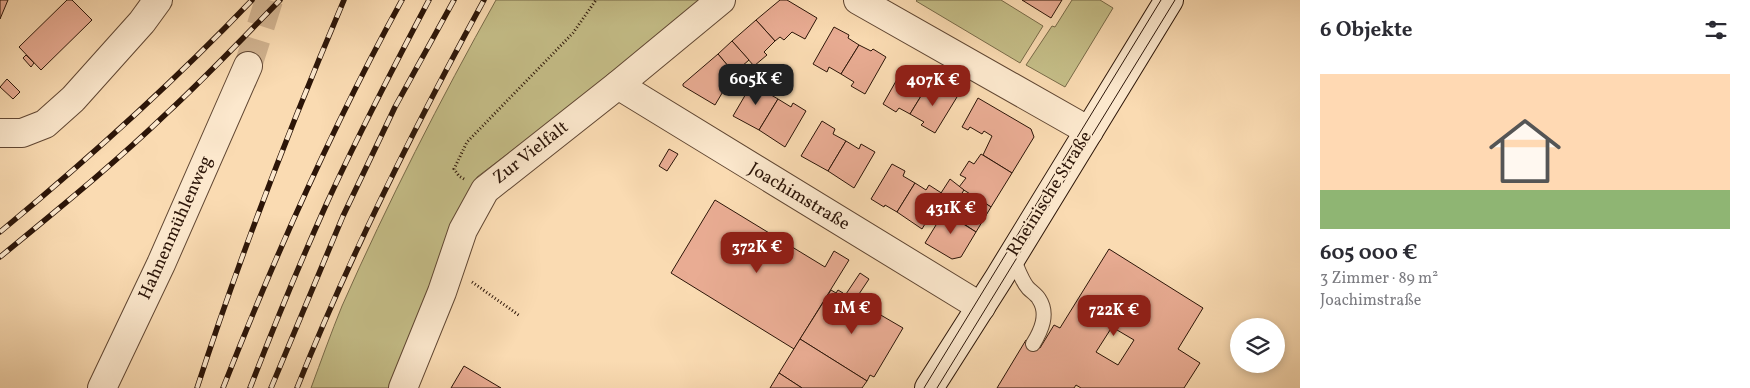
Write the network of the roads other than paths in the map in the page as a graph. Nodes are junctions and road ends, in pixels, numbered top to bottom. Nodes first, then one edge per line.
1 (158, 0) edge
2 (721, 0) edge
3 (858, 0) edge
4 (1168, 0) edge
5 (248, 66) tunnel mouth
6 (618, 85) junction
7 (1088, 131) junction
8 (0, 133) edge
9 (1012, 256) junction
10 (981, 307) junction
11 (1033, 344) dead end
12 (102, 388) edge
13 (403, 388) edge
14 (929, 388) edge

1 - 8 street
2 - 6 street, Zur Vielfalt
3 - 7 street
4 - 7 street, Rheinische Straße
5 - 12 street, Hahnenmühlenweg
6 - 10 street, Joachimstraße
6 - 13 street, Zur Vielfalt
7 - 9 street, Rheinische Straße
9 - 10 street, Rheinische Straße
9 - 11 lane
10 - 14 street, Rheinische Straße

